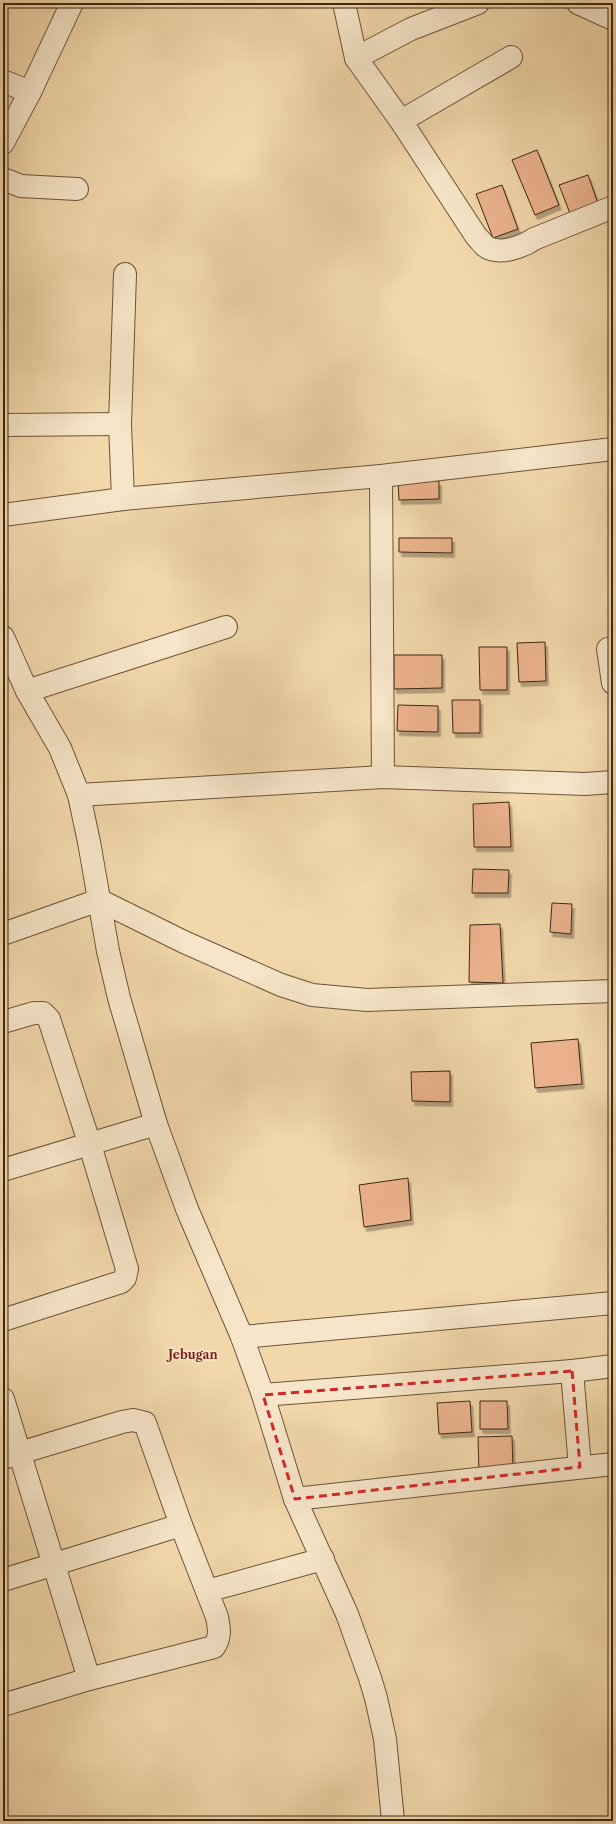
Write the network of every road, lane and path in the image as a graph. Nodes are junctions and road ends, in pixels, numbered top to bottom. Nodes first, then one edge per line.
1 (72, 3) edge
2 (344, 3) edge
3 (478, 3) edge
4 (578, 3) edge
5 (613, 19) edge
6 (511, 57) dead end
7 (356, 58) junction
8 (3, 81) edge
9 (30, 92) junction
10 (401, 121) junction
11 (3, 143) edge
12 (3, 179) edge
13 (77, 189) dead end
14 (613, 207) edge
15 (126, 274) dead end
16 (120, 424) junction
17 (3, 425) edge
18 (613, 449) edge
19 (381, 476) junction
20 (123, 499) junction
21 (3, 515) edge
22 (226, 627) dead end
23 (3, 637) edge
24 (608, 649) dead end
25 (613, 683) edge
26 (27, 691) junction
27 (383, 777) junction
28 (613, 782) edge
29 (79, 795) junction
30 (99, 900) junction
31 (3, 934) edge
32 (613, 991) edge
33 (3, 1022) edge
34 (156, 1124) junction
35 (90, 1145) junction
36 (3, 1170) edge
37 (613, 1303) edge
38 (3, 1320) edge
39 (242, 1337) junction
40 (613, 1366) edge
41 (572, 1371) junction
42 (263, 1395) junction
43 (3, 1399) edge
44 (12, 1456) edge
45 (613, 1464) edge
46 (580, 1467) junction
47 (295, 1499) junction
48 (181, 1526) junction
49 (323, 1559) junction
50 (54, 1564) junction
51 (3, 1580) edge
52 (207, 1591) junction
53 (89, 1680) junction
54 (3, 1705) edge
55 (393, 1821) edge

1 - 9 street
2 - 7 street
3 - 7 street
4 - 5 street
6 - 10 street
7 - 10 street
8 - 9 street
9 - 11 street
10 - 14 street
12 - 13 street
15 - 16 street
16 - 17 street
16 - 20 street
18 - 19 street
19 - 20 street
19 - 27 street
20 - 21 street
22 - 26 street
23 - 26 street
24 - 25 street
26 - 29 street
27 - 28 street
27 - 29 street
29 - 30 street
30 - 31 street
30 - 32 street
30 - 34 street
33 - 35 street
34 - 35 street
34 - 39 street
35 - 36 street
35 - 38 street
37 - 39 street
39 - 42 street
40 - 41 street
41 - 42 street
41 - 46 street
42 - 47 street
43 - 44 street
44 - 48 street
44 - 50 street
45 - 46 street
46 - 47 street
47 - 49 street
48 - 50 street
48 - 52 street
49 - 52 street
49 - 55 street
50 - 51 street
50 - 53 street
52 - 53 street
53 - 54 street

